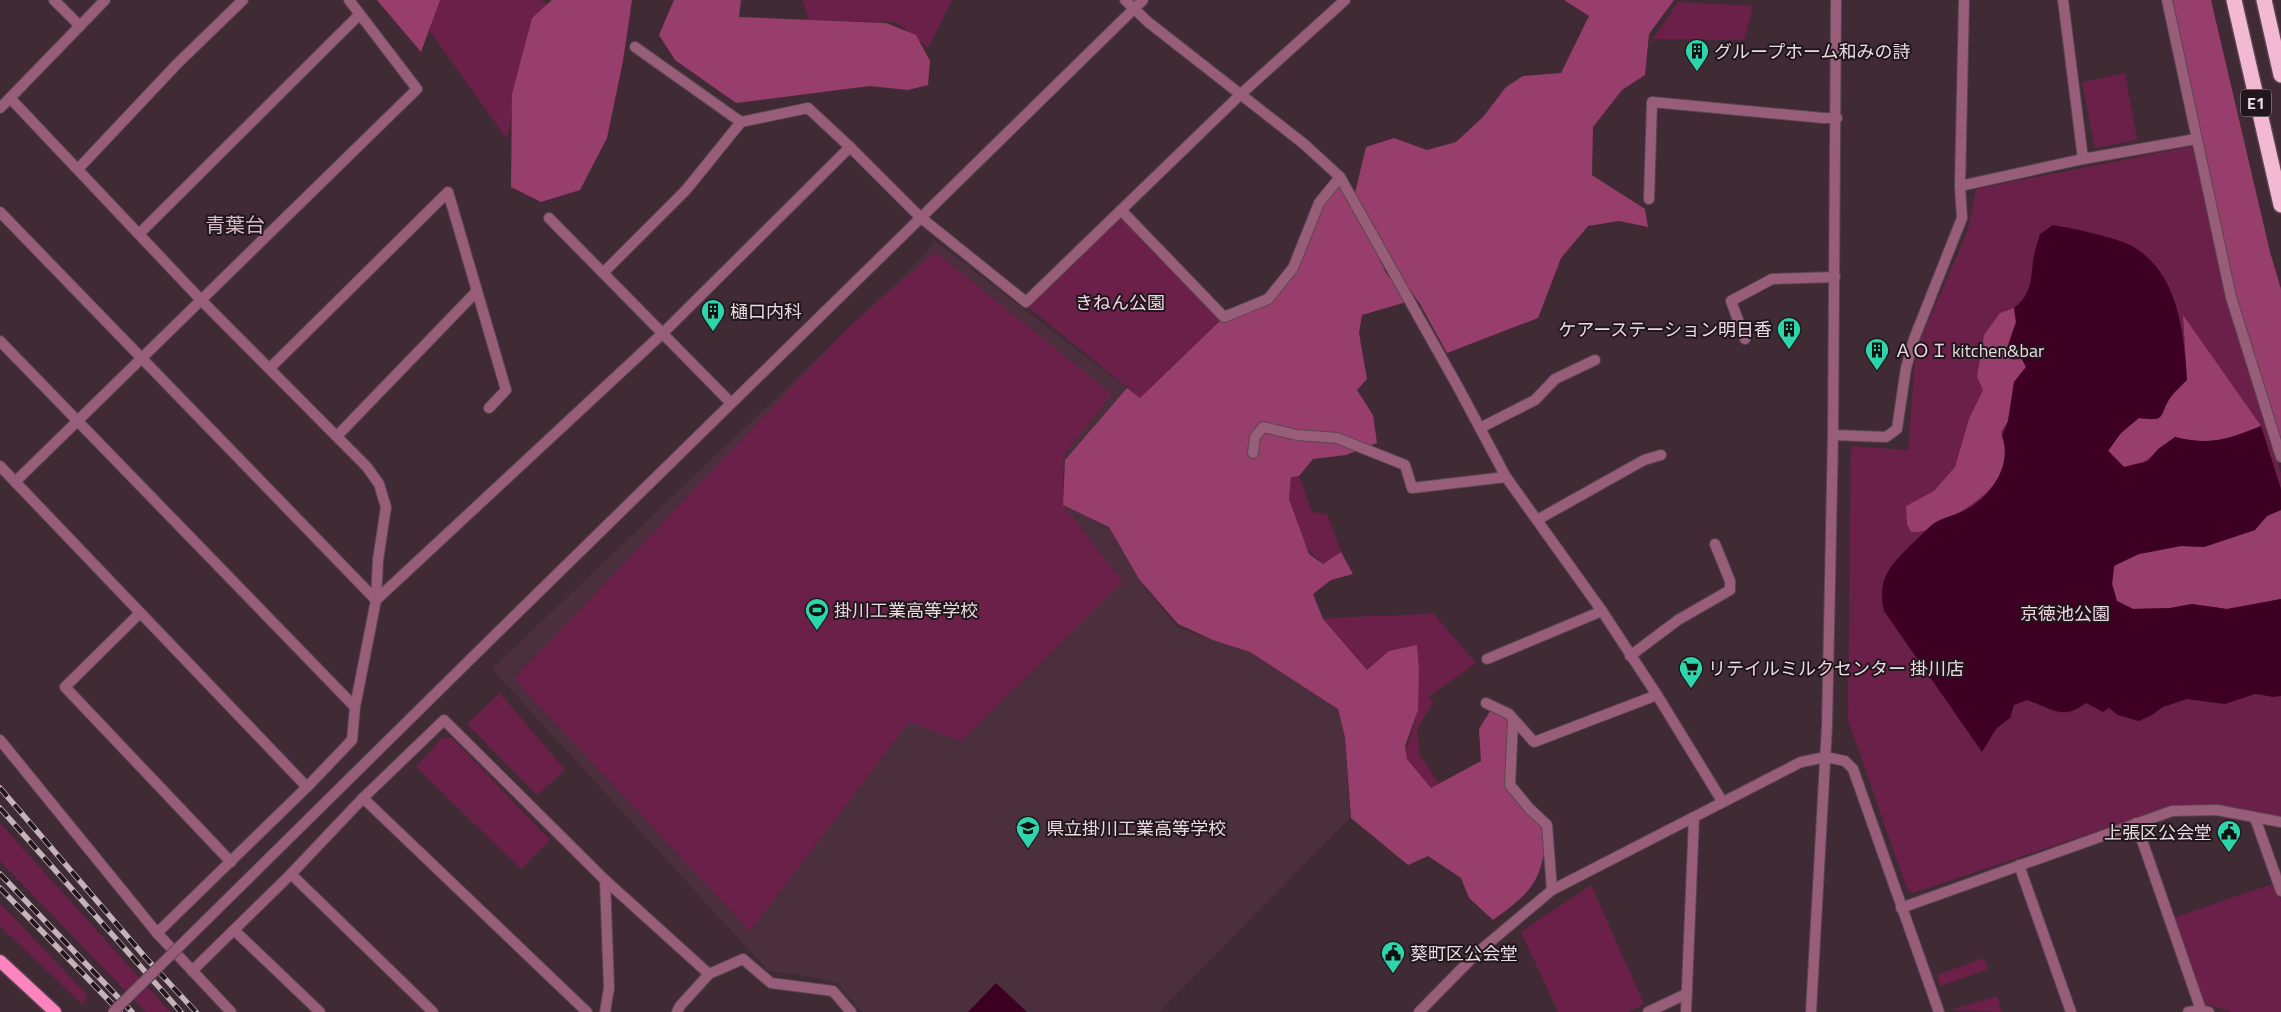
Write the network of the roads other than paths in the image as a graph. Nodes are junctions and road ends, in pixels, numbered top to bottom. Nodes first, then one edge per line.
1 (54, 0) edge
2 (105, 0) edge
3 (243, 0) edge
4 (348, 0) edge
5 (1126, 0) edge
6 (1143, 0) edge
7 (1345, 0) edge
8 (1836, 0) edge
9 (1964, 0) edge
10 (2063, 0) edge
11 (2167, 0) edge
12 (2234, 0) edge
13 (2264, 0) edge
14 (1135, 8) junction
15 (359, 15) junction
16 (80, 26) junction
17 (635, 47) dead end
18 (2281, 76) edge
19 (1241, 94) junction
20 (10, 98) junction
21 (0, 108) edge
22 (1837, 118) junction
23 (741, 122) junction
24 (2196, 139) junction
25 (850, 147) junction
26 (2083, 159) junction
27 (78, 169) junction
28 (1340, 177) junction
29 (1960, 186) junction
30 (1649, 199) dead end
31 (2281, 205) edge
32 (1121, 210) junction
33 (0, 212) edge
34 (920, 217) junction
35 (549, 218) dead end
36 (140, 233) junction
37 (603, 273) junction
38 (1834, 277) junction
39 (477, 291) junction
40 (202, 301) junction
41 (662, 334) junction
42 (1745, 339) dead end
43 (0, 341) edge
44 (141, 360) junction
45 (1594, 360) dead end
46 (270, 368) junction
47 (731, 403) junction
48 (489, 408) dead end
49 (77, 422) junction
50 (1480, 428) junction
51 (337, 436) junction
52 (1833, 436) junction
53 (1254, 453) dead end
54 (1661, 455) dead end
55 (2281, 457) edge
56 (0, 466) edge
57 (1506, 477) junction
58 (15, 482) junction
59 (1538, 520) junction
60 (1715, 544) dead end
61 (376, 600) junction
62 (1602, 611) junction
63 (140, 613) junction
64 (1630, 656) junction
65 (1486, 659) dead end
66 (1657, 695) junction
67 (1486, 704) dead end
68 (355, 707) junction
69 (1513, 720) junction
70 (0, 740) edge
71 (1826, 757) junction
72 (307, 788) junction
73 (363, 798) junction
74 (1722, 801) junction
75 (1694, 817) junction
76 (2254, 818) junction
77 (2281, 822) edge
78 (2136, 823) junction
79 (231, 862) junction
80 (2019, 865) junction
81 (291, 874) junction
82 (605, 880) junction
83 (1552, 890) junction
84 (2281, 891) edge
85 (1901, 908) junction
86 (234, 930) junction
87 (157, 933) junction
88 (0, 961) edge
89 (192, 971) junction
90 (709, 974) junction
91 (1686, 994) junction
92 (681, 1010) edge
93 (2205, 1011) edge
94 (55, 1012) edge
95 (113, 1012) edge
96 (231, 1012) edge
97 (320, 1012) edge
98 (433, 1012) edge
99 (587, 1012) edge
100 (605, 1012) edge
101 (851, 1012) edge
102 (1419, 1012) edge
103 (1648, 1012) edge
104 (1686, 1012) edge
105 (1811, 1012) edge
106 (1939, 1012) edge
107 (2071, 1012) edge
108 (2188, 1012) edge

1 - 16 street
2 - 16 street
3 - 27 street
4 - 15 street
5 - 14 street
6 - 14 street
7 - 19 street
8 - 22 street
9 - 29 street
10 - 26 street
11 - 24 street
12 - 31 highway, E1
13 - 18 highway, E1
14 - 19 street
14 - 34 street
15 - 36 street
15 - 40 street
16 - 20 street
17 - 23 street
19 - 28 street
19 - 32 street
20 - 21 street
20 - 27 street
22 - 30 street
22 - 38 street
23 - 25 street
23 - 37 street
24 - 26 street
24 - 55 street
25 - 34 street
25 - 41 street
26 - 29 street
27 - 36 street
28 - 32 street
28 - 50 street
29 - 52 street
32 - 34 street
33 - 44 street
34 - 47 street
35 - 37 street
36 - 40 street
37 - 41 street
38 - 42 street
38 - 52 street
39 - 46 street
39 - 48 street
39 - 51 street
40 - 44 street
40 - 46 street
41 - 47 street
41 - 61 street
43 - 49 street
44 - 49 street
44 - 61 street
45 - 50 street
46 - 51 street
47 - 95 street, bridge
49 - 58 street
49 - 68 street
50 - 57 street
51 - 61 street
52 - 71 street
53 - 57 street
54 - 59 street
56 - 58 street
57 - 59 street
58 - 63 street
59 - 62 street
60 - 64 street
61 - 68 street
62 - 64 street
62 - 65 street
63 - 72 street
63 - 79 street
64 - 66 street
66 - 69 street
66 - 74 street
67 - 69 street
68 - 72 street
69 - 83 street
70 - 87 street
71 - 74 street
71 - 85 street
71 - 105 street
72 - 79 street
73 - 81 street
73 - 82 street
73 - 99 street
74 - 75 street
75 - 83 street
75 - 91 street
76 - 77 street
76 - 78 street
76 - 84 street
78 - 80 street
78 - 93 street
79 - 87 street
80 - 85 street
80 - 107 street
81 - 86 street
81 - 98 street
82 - 90 street
82 - 100 street
83 - 102 street
85 - 106 street
86 - 89 street
86 - 97 street
87 - 89 street
88 - 94 main road
89 - 96 street
90 - 92 street
90 - 101 street
91 - 103 street
91 - 104 street
93 - 108 street

